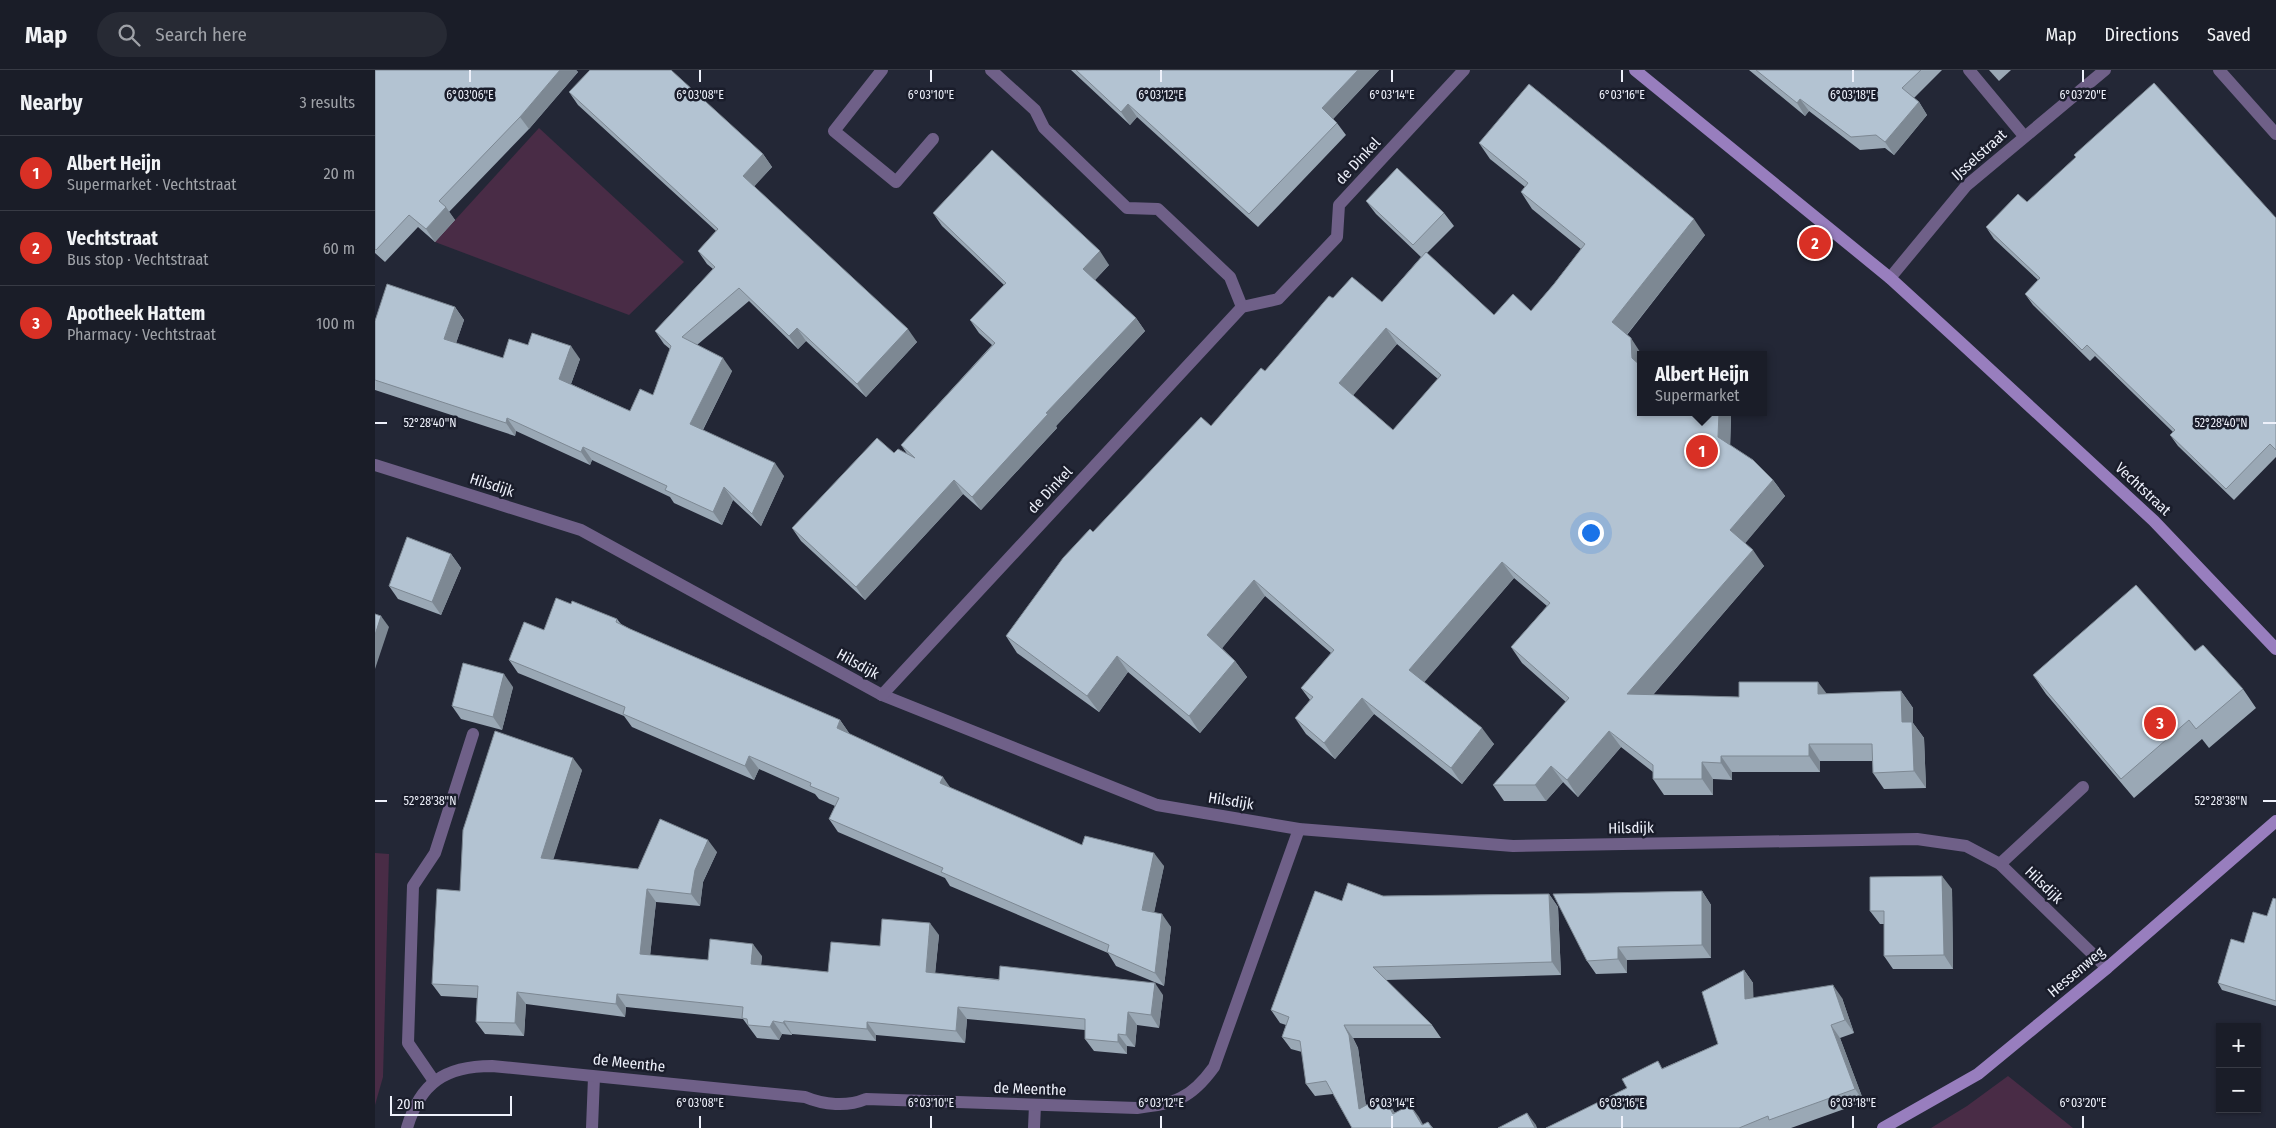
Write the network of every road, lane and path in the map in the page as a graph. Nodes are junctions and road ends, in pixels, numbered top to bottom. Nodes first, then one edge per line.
1 (882, 70) edge
2 (991, 70) edge
3 (1464, 70) edge
4 (1635, 70) edge
5 (1969, 70) edge
6 (2105, 70) edge
7 (2219, 70) edge
8 (2276, 134) edge
9 (2024, 136) junction
10 (933, 140) dead end
11 (1890, 278) junction
12 (1242, 307) junction
13 (375, 465) edge
14 (2276, 649) edge
15 (882, 695) junction
16 (473, 734) dead end
17 (2083, 787) dead end
18 (2276, 822) edge
19 (1299, 828) junction
20 (2000, 864) junction
21 (2107, 968) junction
22 (594, 1076) junction
23 (434, 1081) junction
24 (1035, 1105) junction
25 (407, 1128) edge
26 (592, 1128) edge
27 (1034, 1128) edge
28 (1883, 1128) edge

1 - 10 street
2 - 12 street
3 - 12 street, de Dinkel
4 - 11 main road, Vechtstraat
5 - 9 street
6 - 9 street, IJsselstraat
7 - 8 street
9 - 11 street, IJsselstraat
11 - 14 main road, Vechtstraat
12 - 15 street, de Dinkel
13 - 15 street, Hilsdijk
15 - 19 street, Hilsdijk
16 - 23 street
17 - 20 street
18 - 21 main road, Hessenweg
19 - 20 street, Hilsdijk
19 - 24 street, de Meenthe
20 - 21 street, Hilsdijk
21 - 28 main road, Hessenweg
22 - 23 street, de Meenthe
22 - 24 street, de Meenthe
22 - 26 street
23 - 25 street, de Meenthe
24 - 27 street

